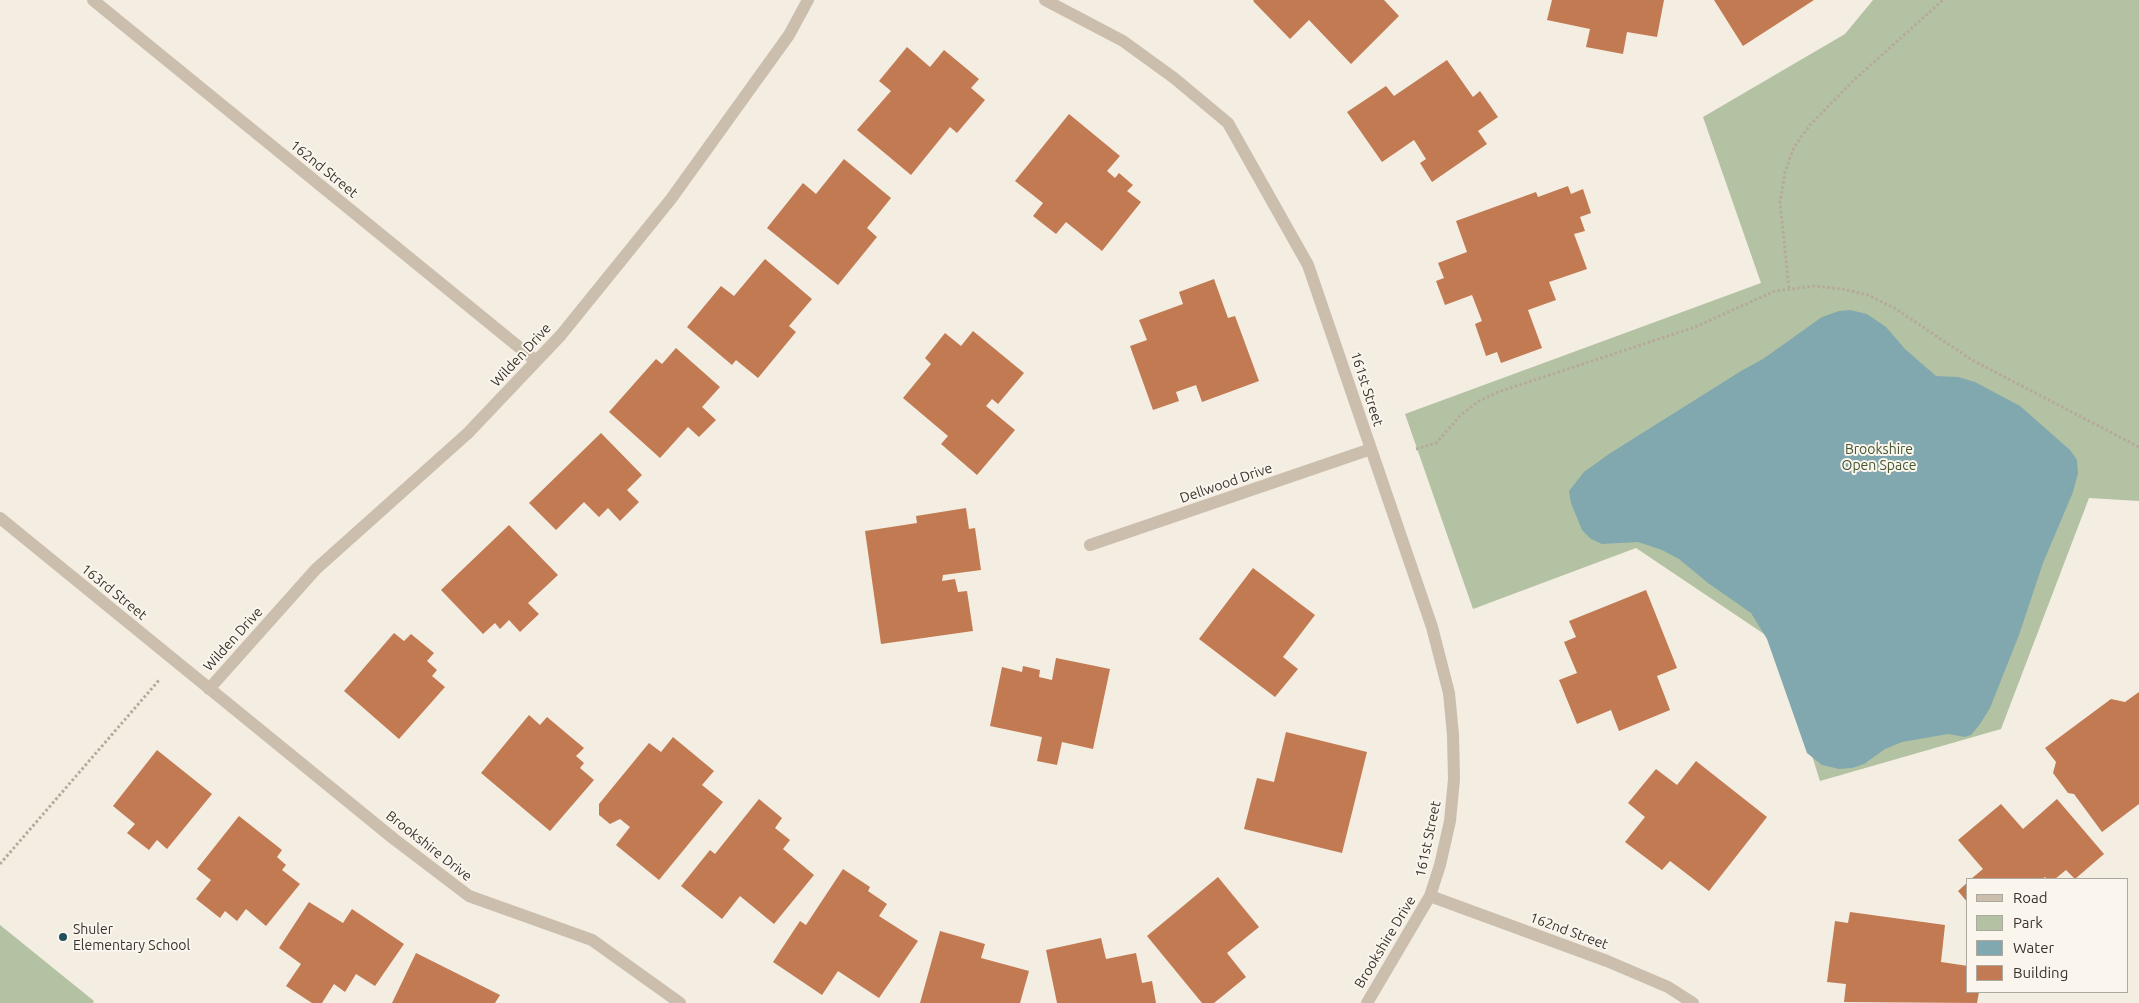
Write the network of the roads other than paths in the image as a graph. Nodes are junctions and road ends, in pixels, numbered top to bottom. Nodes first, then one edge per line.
1 (92, 0) edge
2 (808, 0) edge
3 (1045, 0) edge
4 (536, 361) junction
5 (1371, 449) junction
6 (0, 518) edge
7 (1090, 545) dead end
8 (209, 689) junction
9 (1430, 896) junction
10 (680, 1003) edge
11 (1367, 1003) edge
12 (1694, 1003) edge

1 - 4 street, 162nd Street
2 - 4 street, Wilden Drive
3 - 5 street, 161st Street
4 - 8 street, Wilden Drive
5 - 7 street, Dellwood Drive
5 - 9 street, 161st Street
6 - 8 street, 163rd Street
8 - 10 street, Brookshire Drive
9 - 11 street, Brookshire Drive
9 - 12 street, 162nd Street

